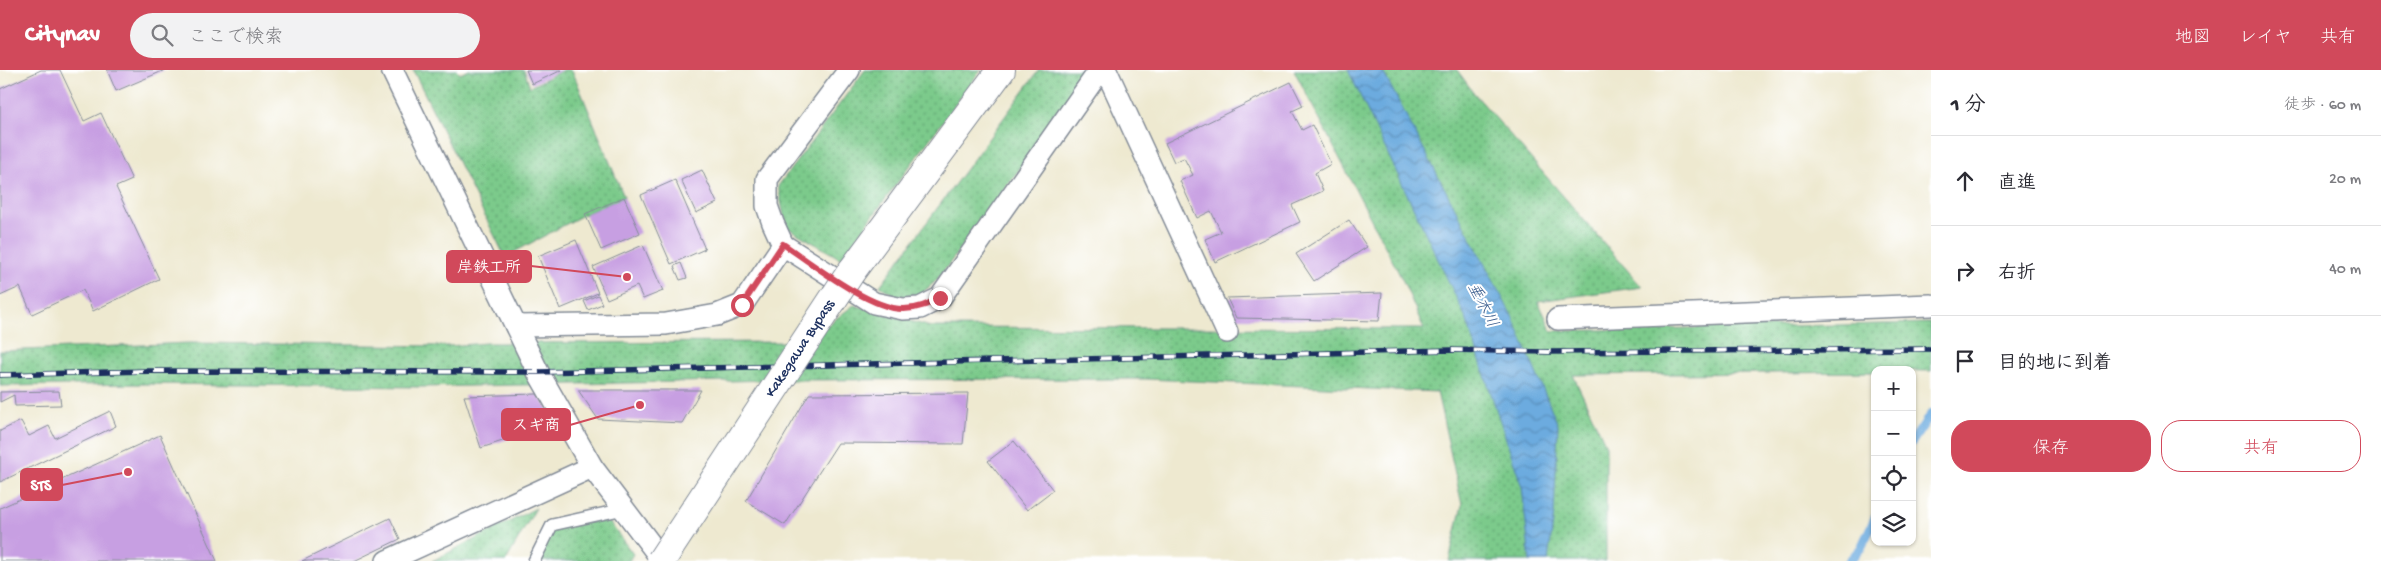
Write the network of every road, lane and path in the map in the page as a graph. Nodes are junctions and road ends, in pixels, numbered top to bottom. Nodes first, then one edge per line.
1 (392, 70) edge
2 (849, 70) edge
3 (1001, 70) edge
4 (1100, 70) edge
5 (1106, 70) edge
6 (783, 244) junction
7 (1931, 305) edge
8 (1558, 319) dead end
9 (516, 326) junction
10 (1227, 332) dead end
11 (592, 467) junction
12 (624, 509) junction
13 (387, 561) edge
14 (534, 561) edge
15 (662, 561) edge

1 - 9 street
2 - 6 street
3 - 15 highway, Kakegawa Bypass, bridge
4 - 6 street
5 - 10 street
6 - 9 street
7 - 8 street
9 - 11 street
11 - 12 street
11 - 13 street
12 - 14 lane
12 - 15 street

